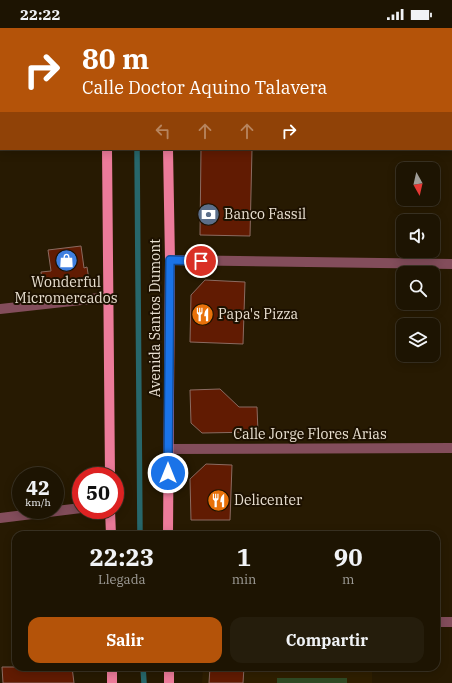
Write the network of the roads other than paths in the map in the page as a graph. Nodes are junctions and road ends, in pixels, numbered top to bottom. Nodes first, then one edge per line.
1 (107, 150) edge
2 (168, 150) edge
3 (170, 260) junction
4 (452, 264) edge
5 (108, 297) junction
6 (0, 309) edge
7 (452, 448) edge
8 (169, 449) junction
9 (110, 467) edge
10 (72, 509) edge
11 (0, 518) edge
12 (110, 519) edge
13 (111, 531) edge
14 (168, 531) edge
15 (440, 622) edge
16 (452, 622) edge
17 (112, 671) edge
18 (169, 671) edge
19 (112, 683) edge
20 (169, 683) edge

1 - 5 main road
2 - 3 main road, Avenida Santos Dumont
3 - 4 street
3 - 8 main road, Avenida Santos Dumont
5 - 6 street
5 - 9 main road
7 - 8 street, Calle Jorge Flores Arias
8 - 14 main road, Avenida Santos Dumont
10 - 11 street
12 - 13 main road
15 - 16 street
17 - 19 main road
18 - 20 main road

